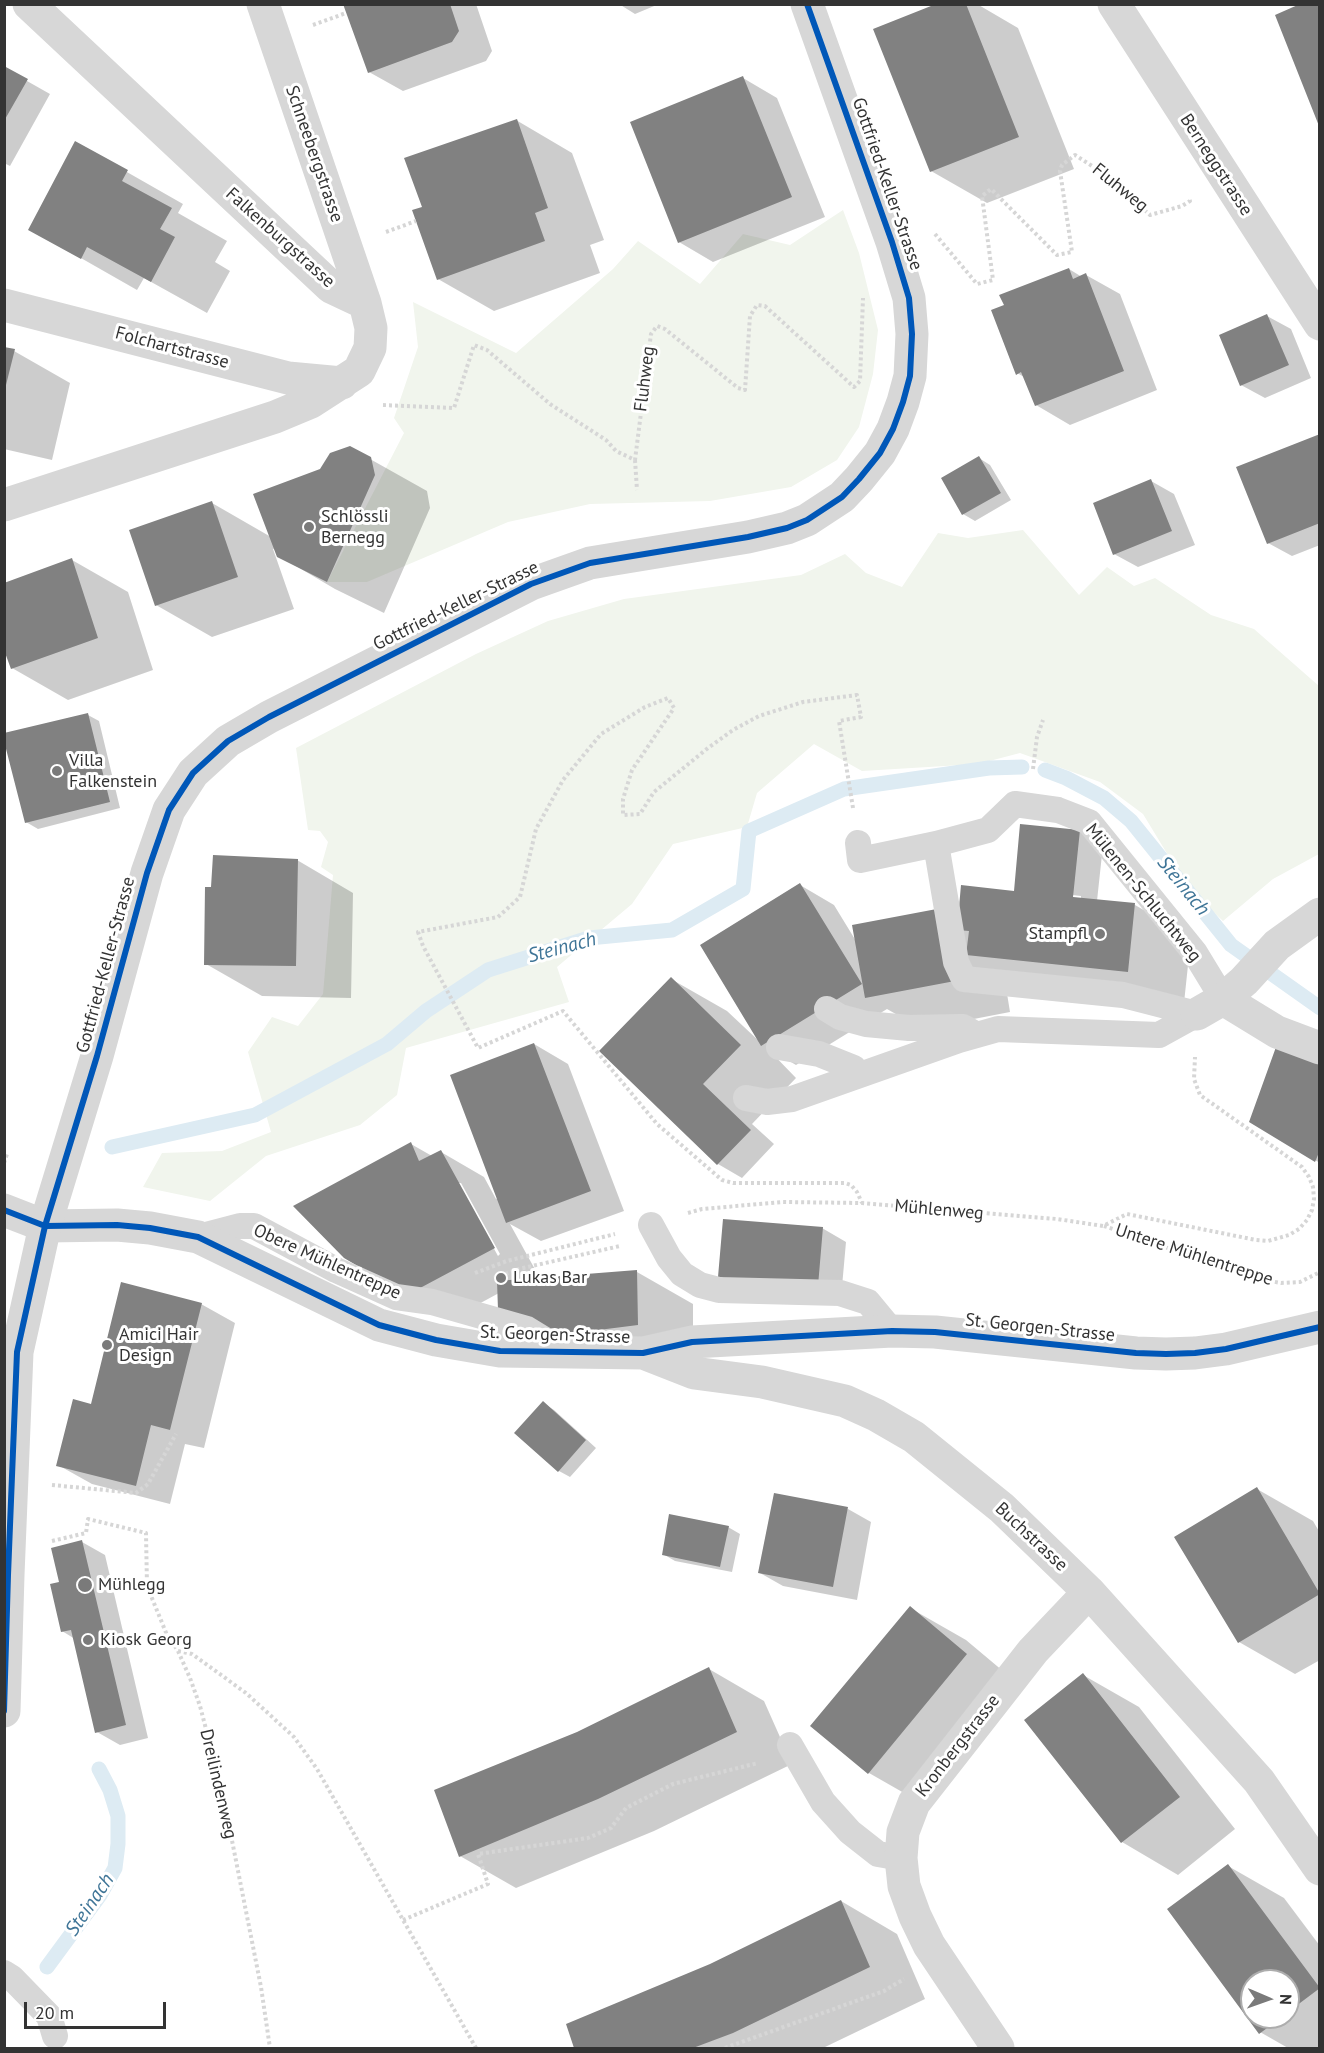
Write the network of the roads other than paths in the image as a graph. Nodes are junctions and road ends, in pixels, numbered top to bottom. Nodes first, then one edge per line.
1 (29, 4) edge
2 (263, 4) edge
3 (807, 4) edge
4 (1113, 4) edge
5 (365, 303) junction
6 (4, 305) edge
7 (1320, 324) edge
8 (342, 383) junction
9 (4, 505) edge
10 (858, 843) dead end
11 (936, 844) junction
12 (1320, 915) edge
13 (1221, 998) junction
14 (827, 1009) dead end
15 (978, 1034) junction
16 (779, 1047) dead end
17 (1320, 1048) edge
18 (858, 1075) junction
19 (746, 1098) dead end
20 (4, 1210) edge
21 (651, 1225) road end
22 (45, 1226) junction
23 (198, 1237) junction
24 (1320, 1327) edge
25 (892, 1332) junction
26 (551, 1353) junction
27 (643, 1353) junction
28 (1089, 1592) junction
29 (4, 1711) edge
30 (790, 1745) road end
31 (901, 1858) junction
32 (1320, 1869) edge
33 (4, 1973) edge
34 (55, 2036) dead end
35 (998, 2049) edge

1 - 5 street, Falkenburgstrasse
2 - 5 street, Schneebergstrasse
3 - 22 street, Gottfried-Keller-Strasse
4 - 7 street, Berneggstrasse
5 - 8 street
6 - 8 street, Folchartstrasse
8 - 9 street
10 - 11 lane, Mülenen-Schluchtweg
11 - 13 lane, Mülenen-Schluchtweg
11 - 13 lane
12 - 13 street
13 - 15 lane
13 - 17 street
14 - 15 lane
15 - 18 lane
16 - 18 lane
18 - 19 lane
20 - 22 street
21 - 25 lane
22 - 23 street, St. Georgen-Strasse
22 - 29 street
23 - 26 street, St. Georgen-Strasse
23 - 26 lane, Obere Mühlentreppe
24 - 25 street, St. Georgen-Strasse
25 - 27 street, St. Georgen-Strasse
26 - 27 street, St. Georgen-Strasse
27 - 28 street, Buchstrasse
28 - 31 street, Kronbergstrasse
28 - 32 street, Buchstrasse
30 - 31 lane
31 - 35 street, Kronbergstrasse
33 - 34 lane

